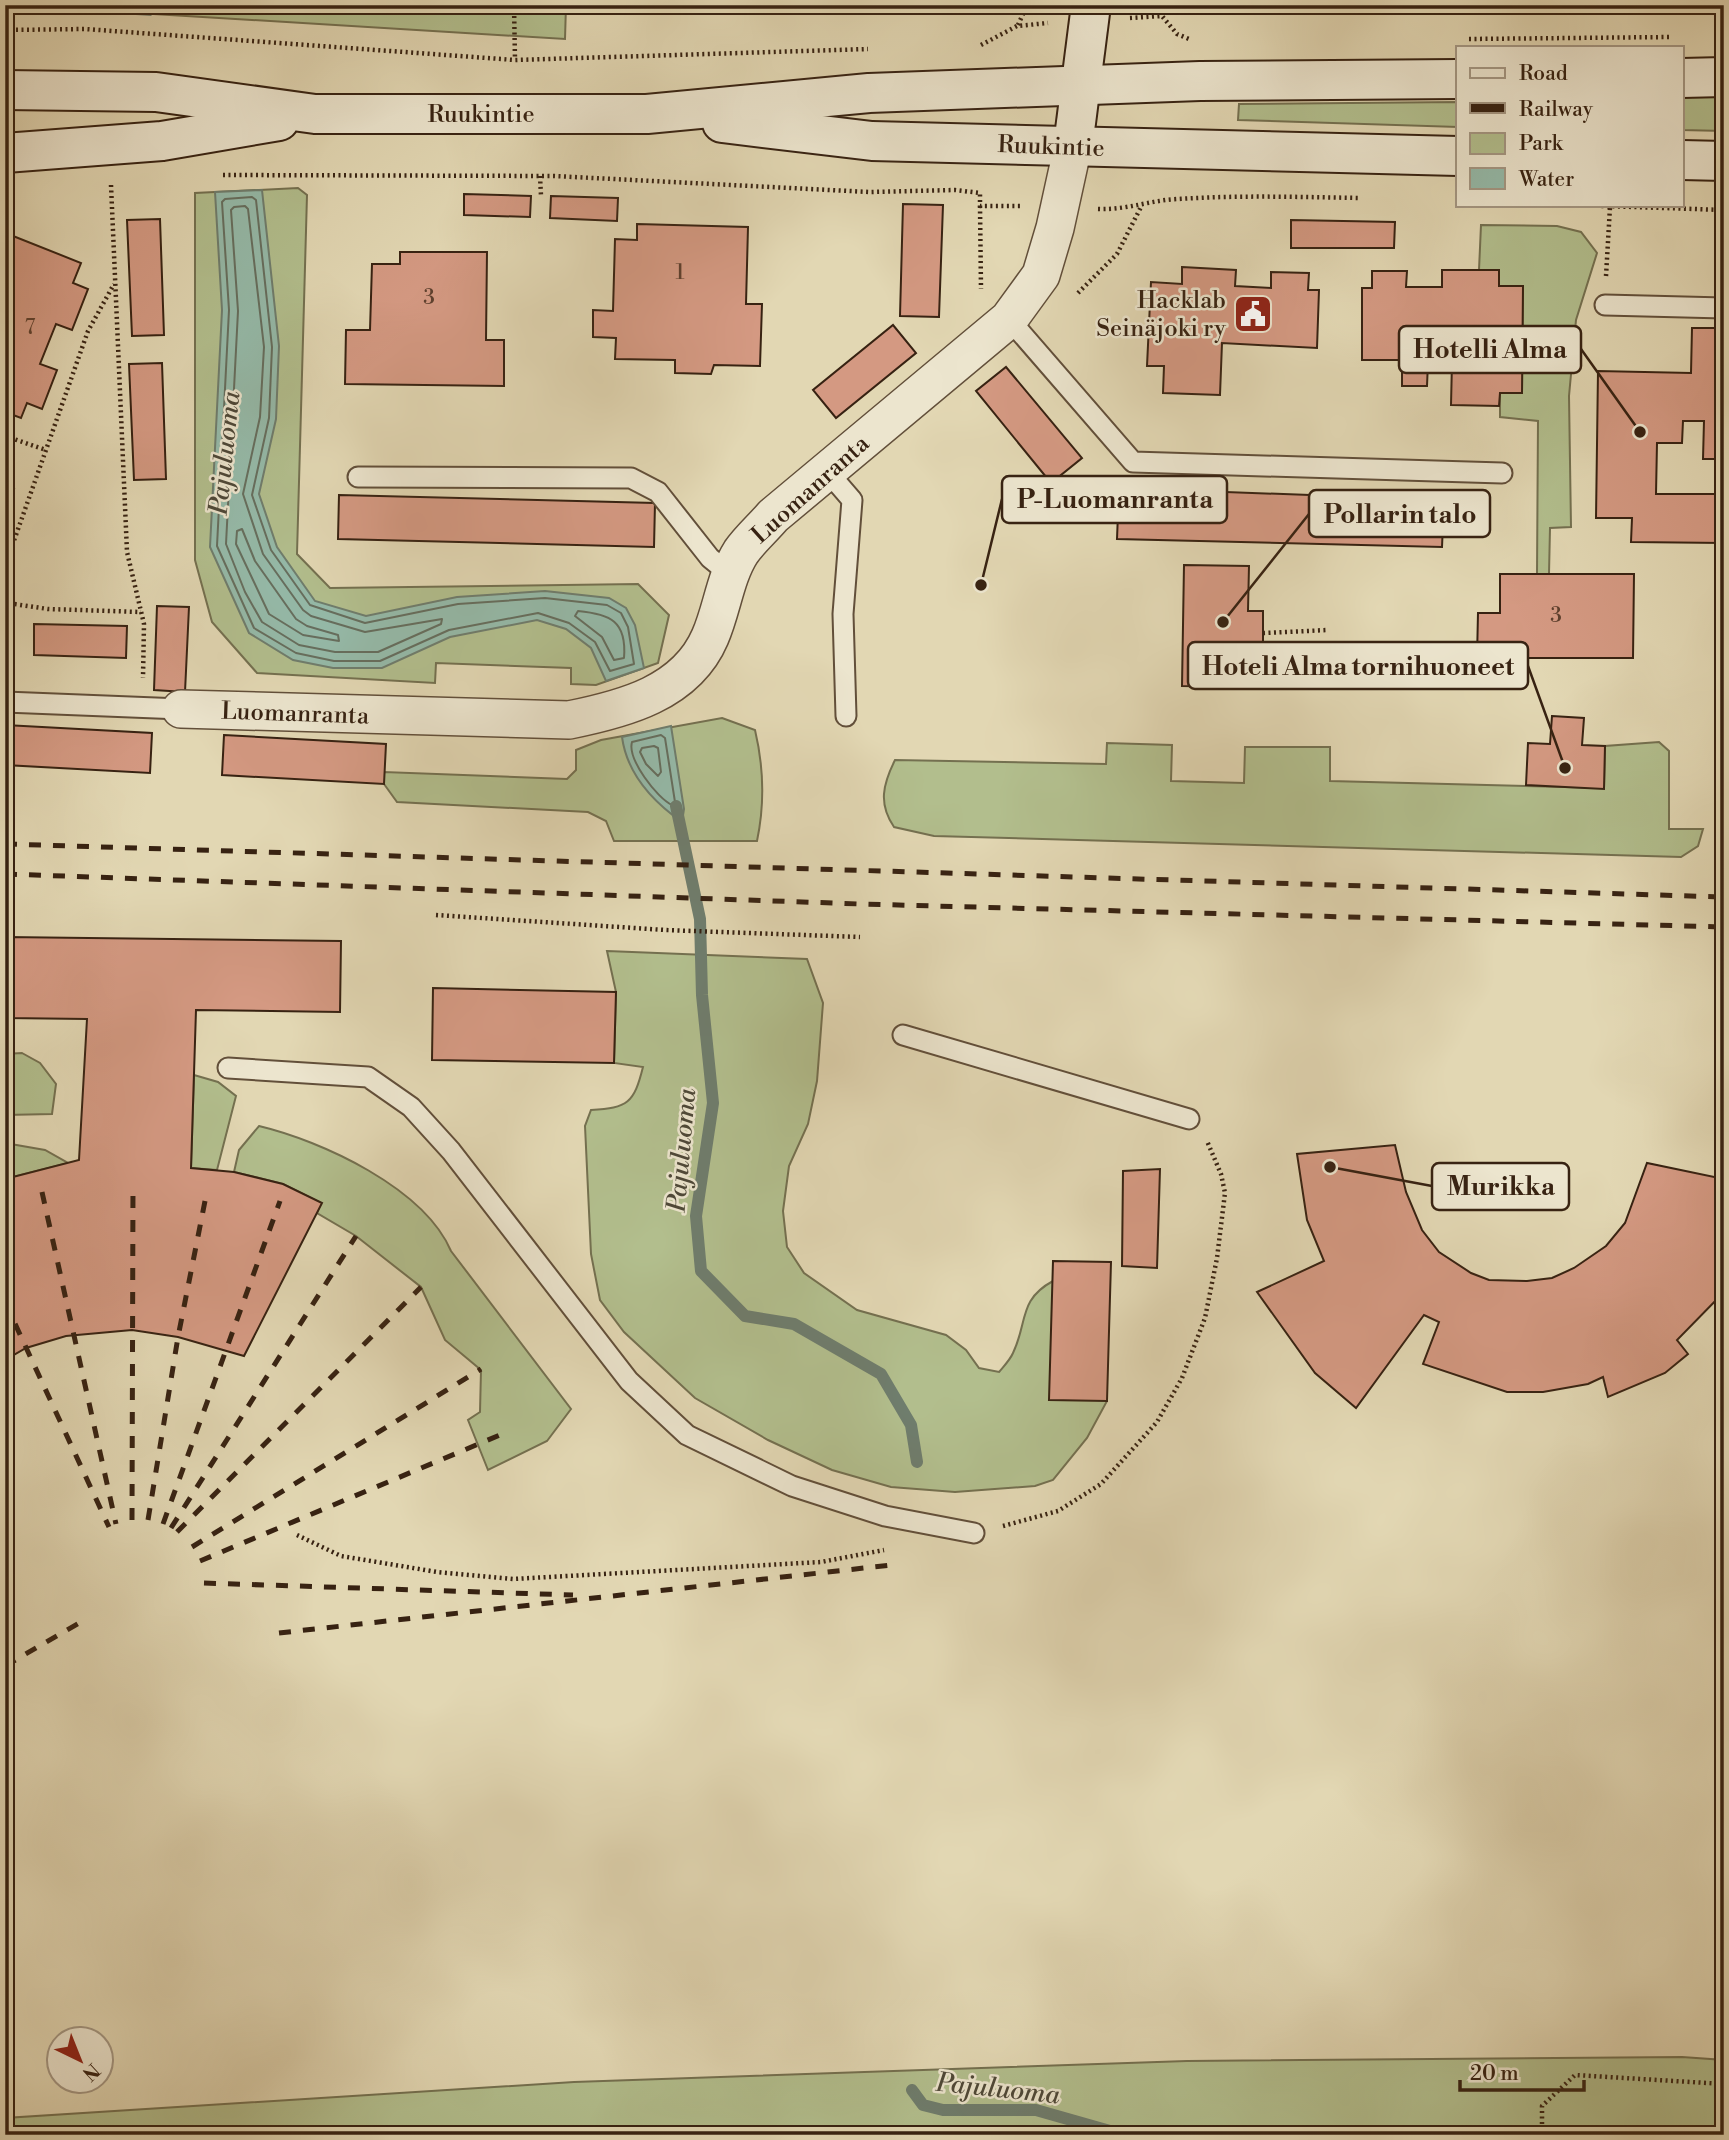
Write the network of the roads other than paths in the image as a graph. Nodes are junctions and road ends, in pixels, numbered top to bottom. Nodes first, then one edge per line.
1 (1090, 13) edge
2 (1724, 77) edge
3 (1684, 78) edge
4 (1456, 79) edge
5 (1082, 84) junction
6 (5, 90) edge
7 (315, 114) junction
8 (647, 114) junction
9 (1073, 146) junction
10 (5, 153) edge
11 (1456, 156) edge
12 (1684, 160) edge
13 (1724, 160) edge
14 (1605, 305) road end
15 (1724, 308) edge
16 (1009, 319) junction
17 (827, 471) junction
18 (1502, 473) dead end
19 (358, 477) dead end
20 (731, 575) junction
21 (5, 702) edge
22 (181, 709) joint
23 (846, 716) dead end
24 (903, 1035) dead end
25 (228, 1068) dead end
26 (1189, 1119) dead end
27 (974, 1533) dead end

1 - 5 main road
2 - 3 main road
4 - 5 main road, Ruukintie
5 - 8 main road, Ruukintie
5 - 9 main road
6 - 7 main road, Ruukintie
7 - 8 main road, Ruukintie
7 - 10 main road, Ruukintie
8 - 9 main road, Ruukintie
9 - 11 main road, Ruukintie
9 - 16 street, Luomanranta
12 - 13 main road
14 - 15 lane
16 - 17 street, Luomanranta
16 - 18 lane
17 - 20 street, Luomanranta
17 - 23 lane
19 - 20 lane
20 - 22 street, Luomanranta
21 - 22 lane
24 - 26 lane
25 - 27 lane

